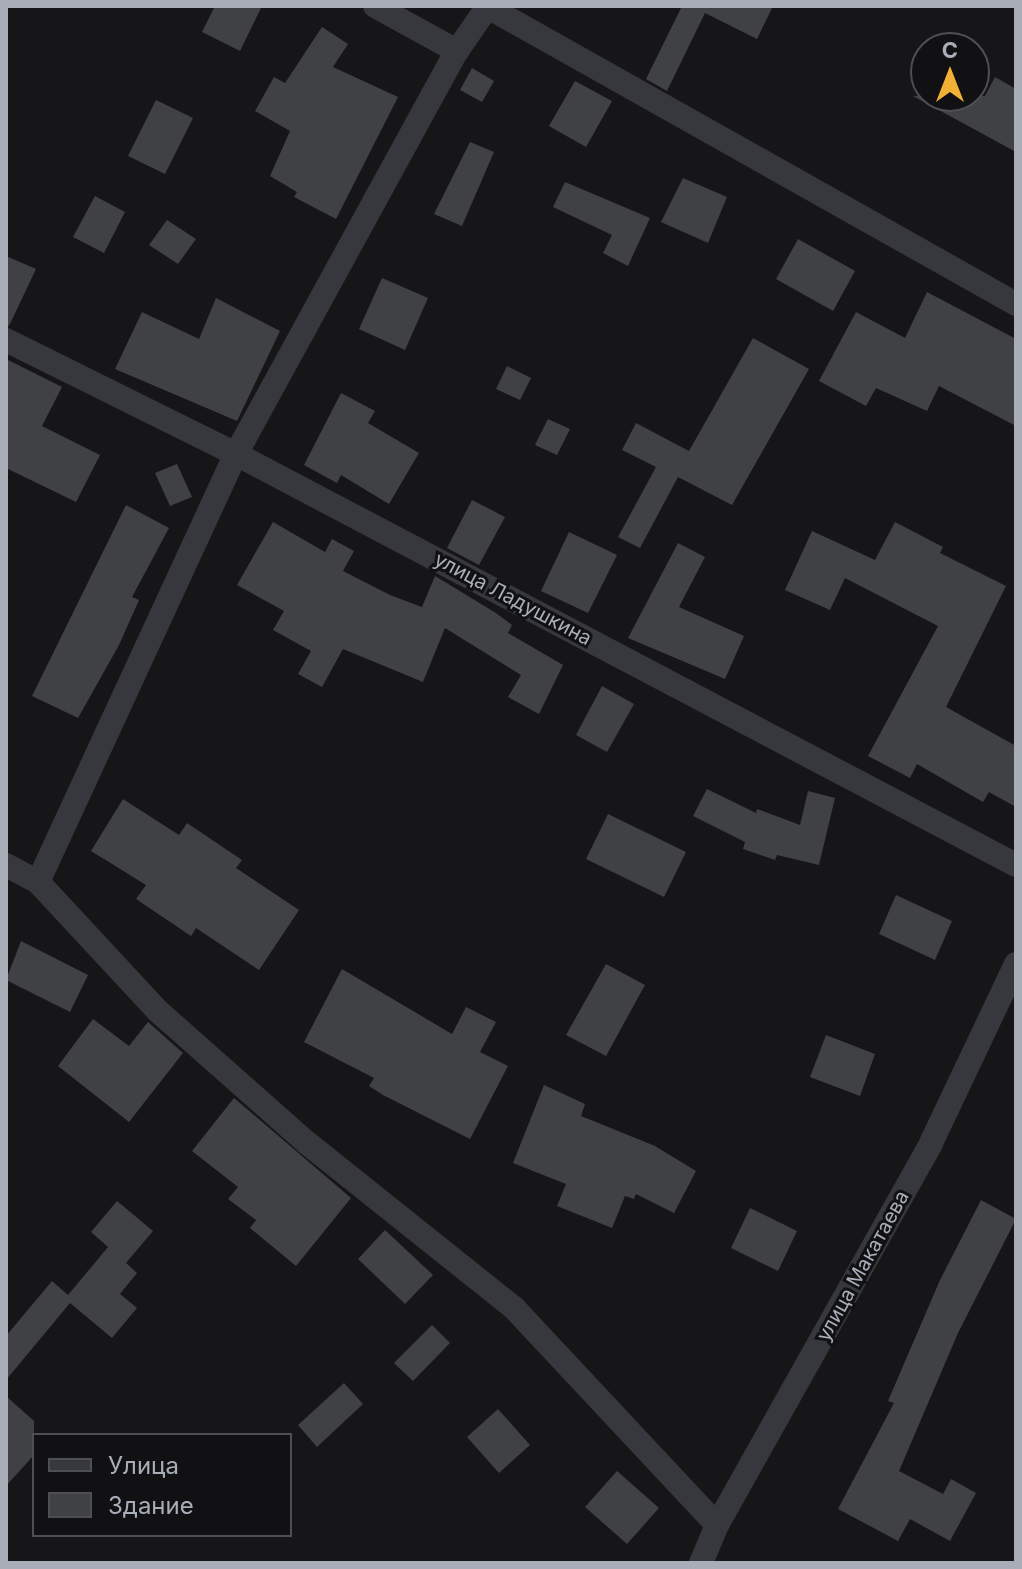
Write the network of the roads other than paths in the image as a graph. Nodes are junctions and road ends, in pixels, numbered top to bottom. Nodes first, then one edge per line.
1 (375, 6) edge
2 (488, 6) edge
3 (457, 51) junction
4 (1016, 304) edge
5 (6, 340) edge
6 (236, 454) junction
7 (6, 865) edge
8 (1016, 865) edge
9 (38, 882) junction
10 (1016, 964) edge
11 (717, 1525) junction
12 (701, 1563) edge

1 - 3 street
2 - 3 street
2 - 4 street
3 - 6 street
5 - 6 street, улица Ладушкина
6 - 8 street, улица Ладушкина
6 - 9 street
7 - 9 street
9 - 11 street
10 - 11 street, улица Макатаева
11 - 12 street, улица Макатаева

